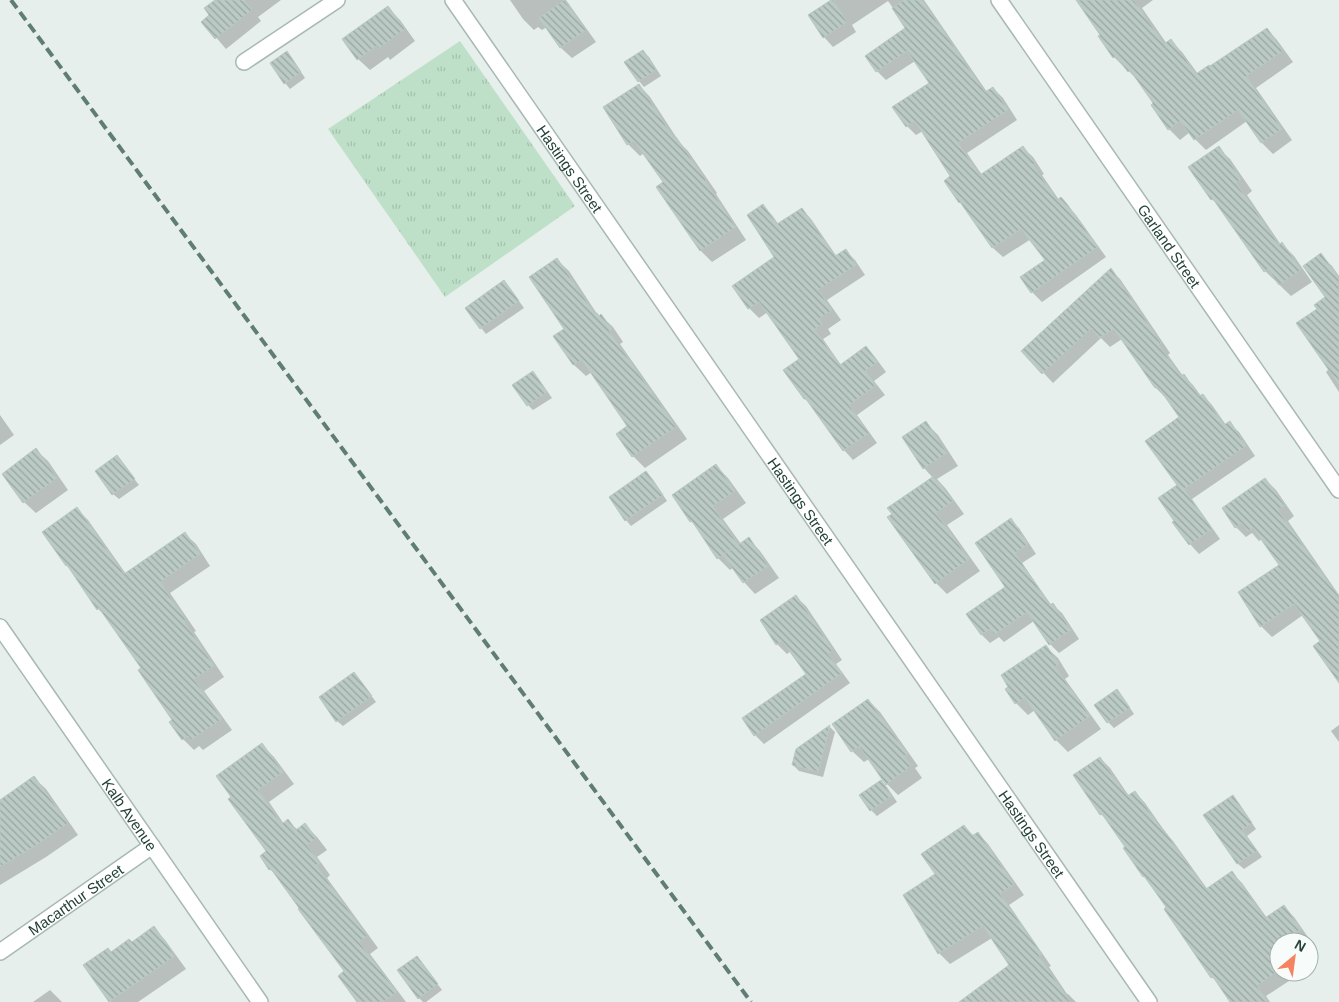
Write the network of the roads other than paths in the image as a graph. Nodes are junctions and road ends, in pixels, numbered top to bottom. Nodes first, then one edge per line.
1 (337, 0) edge
2 (453, 0) edge
3 (999, 0) edge
4 (244, 62) dead end
5 (1339, 490) edge
6 (0, 627) edge
7 (152, 846) junction
8 (0, 952) edge
9 (260, 1002) edge
10 (1149, 1002) edge

1 - 4 street
2 - 10 street, Hastings Street
3 - 5 street, Garland Street
6 - 7 street, Kalb Avenue
7 - 8 street, Macarthur Street
7 - 9 street, Kalb Avenue

